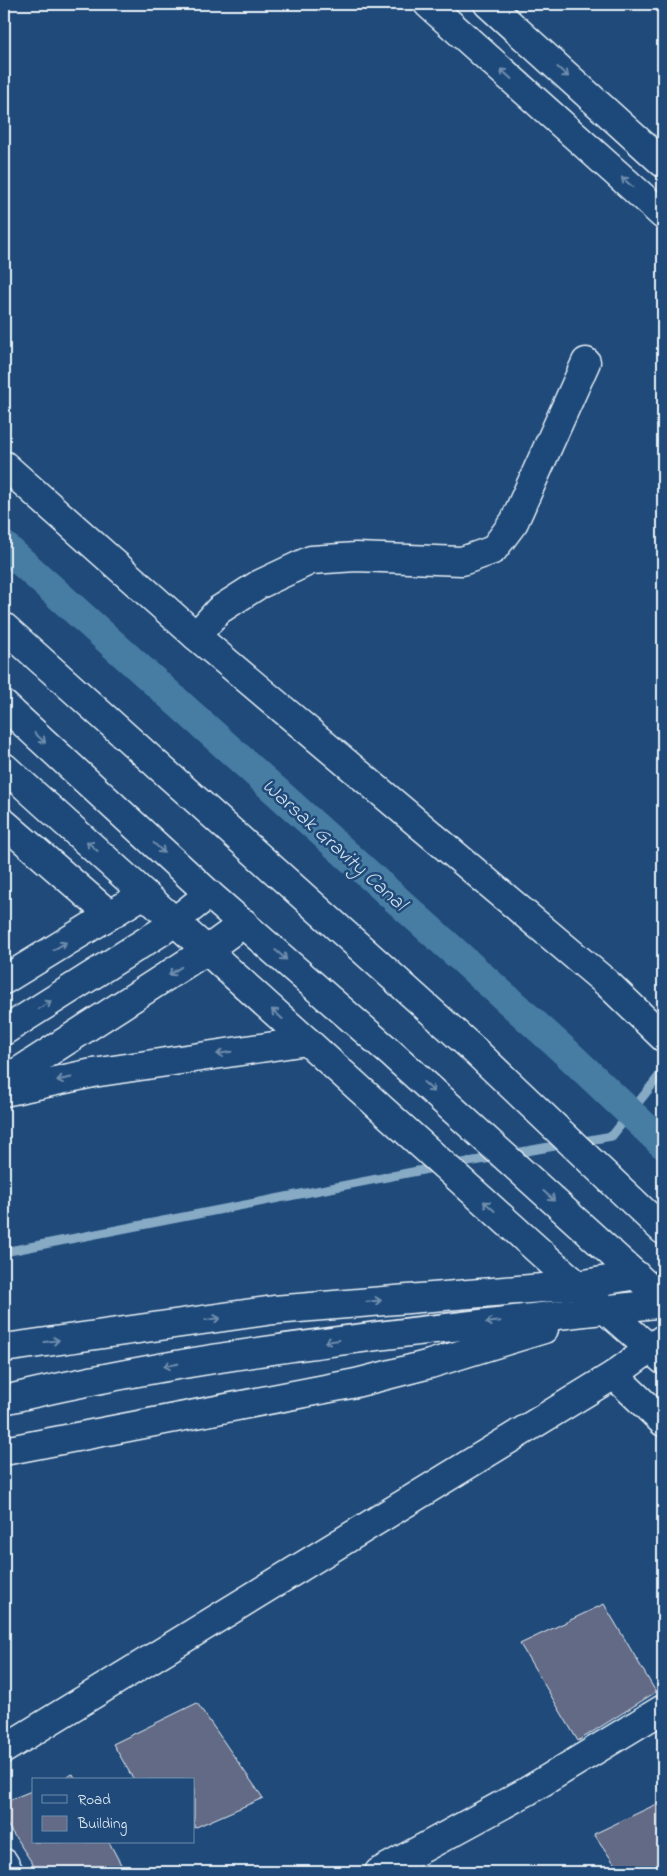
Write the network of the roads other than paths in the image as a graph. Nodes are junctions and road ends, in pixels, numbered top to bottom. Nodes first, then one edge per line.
1 (428, 4) edge
2 (488, 4) edge
3 (663, 163) edge
4 (663, 215) edge
5 (586, 362) dead end
6 (4, 465) edge
7 (4, 627) edge
8 (196, 636) junction
9 (4, 704) edge
10 (4, 767) edge
11 (4, 823) edge
12 (144, 894) junction
13 (210, 894) junction
14 (110, 915) junction
15 (176, 922) junction
16 (244, 923) junction
17 (207, 950) junction
18 (4, 980) edge
19 (4, 1031) edge
20 (663, 1037) edge
21 (307, 1041) junction
22 (4, 1081) edge
23 (4, 1092) edge
24 (663, 1230) edge
25 (636, 1276) junction
26 (579, 1285) junction
27 (663, 1302) edge
28 (608, 1310) junction
29 (4, 1348) edge
30 (659, 1349) edge
31 (614, 1375) junction
32 (4, 1400) edge
33 (663, 1422) edge
34 (4, 1451) edge
35 (663, 1709) edge
36 (4, 1748) edge
37 (4, 1863) edge
38 (9, 1872) edge
39 (379, 1872) edge

4 -> 1 main road
2 -> 3 main road
5 - 8 main road
6 - 8 main road
7 - 24 main road
8 - 20 main road
9 -> 13 main road
12 -> 10 main road
11 - 14 main road
12 - 14 main road
12 - 15 main road
13 - 15 main road
13 - 16 main road
18 -> 14 main road
15 - 17 main road
19 -> 15 main road
16 - 17 main road
16 -> 25 main road
21 -> 17 main road
17 -> 22 main road
21 -> 23 main road
26 -> 21 main road
25 - 26 main road
25 - 27 main road
26 - 28 main road
29 -> 26 main road
27 - 28 main road
28 - 30 main road
28 -> 32 main road
28 - 34 main road
30 - 31 main road
31 - 33 main road
31 - 36 main road
35 - 39 main road
37 - 38 main road

